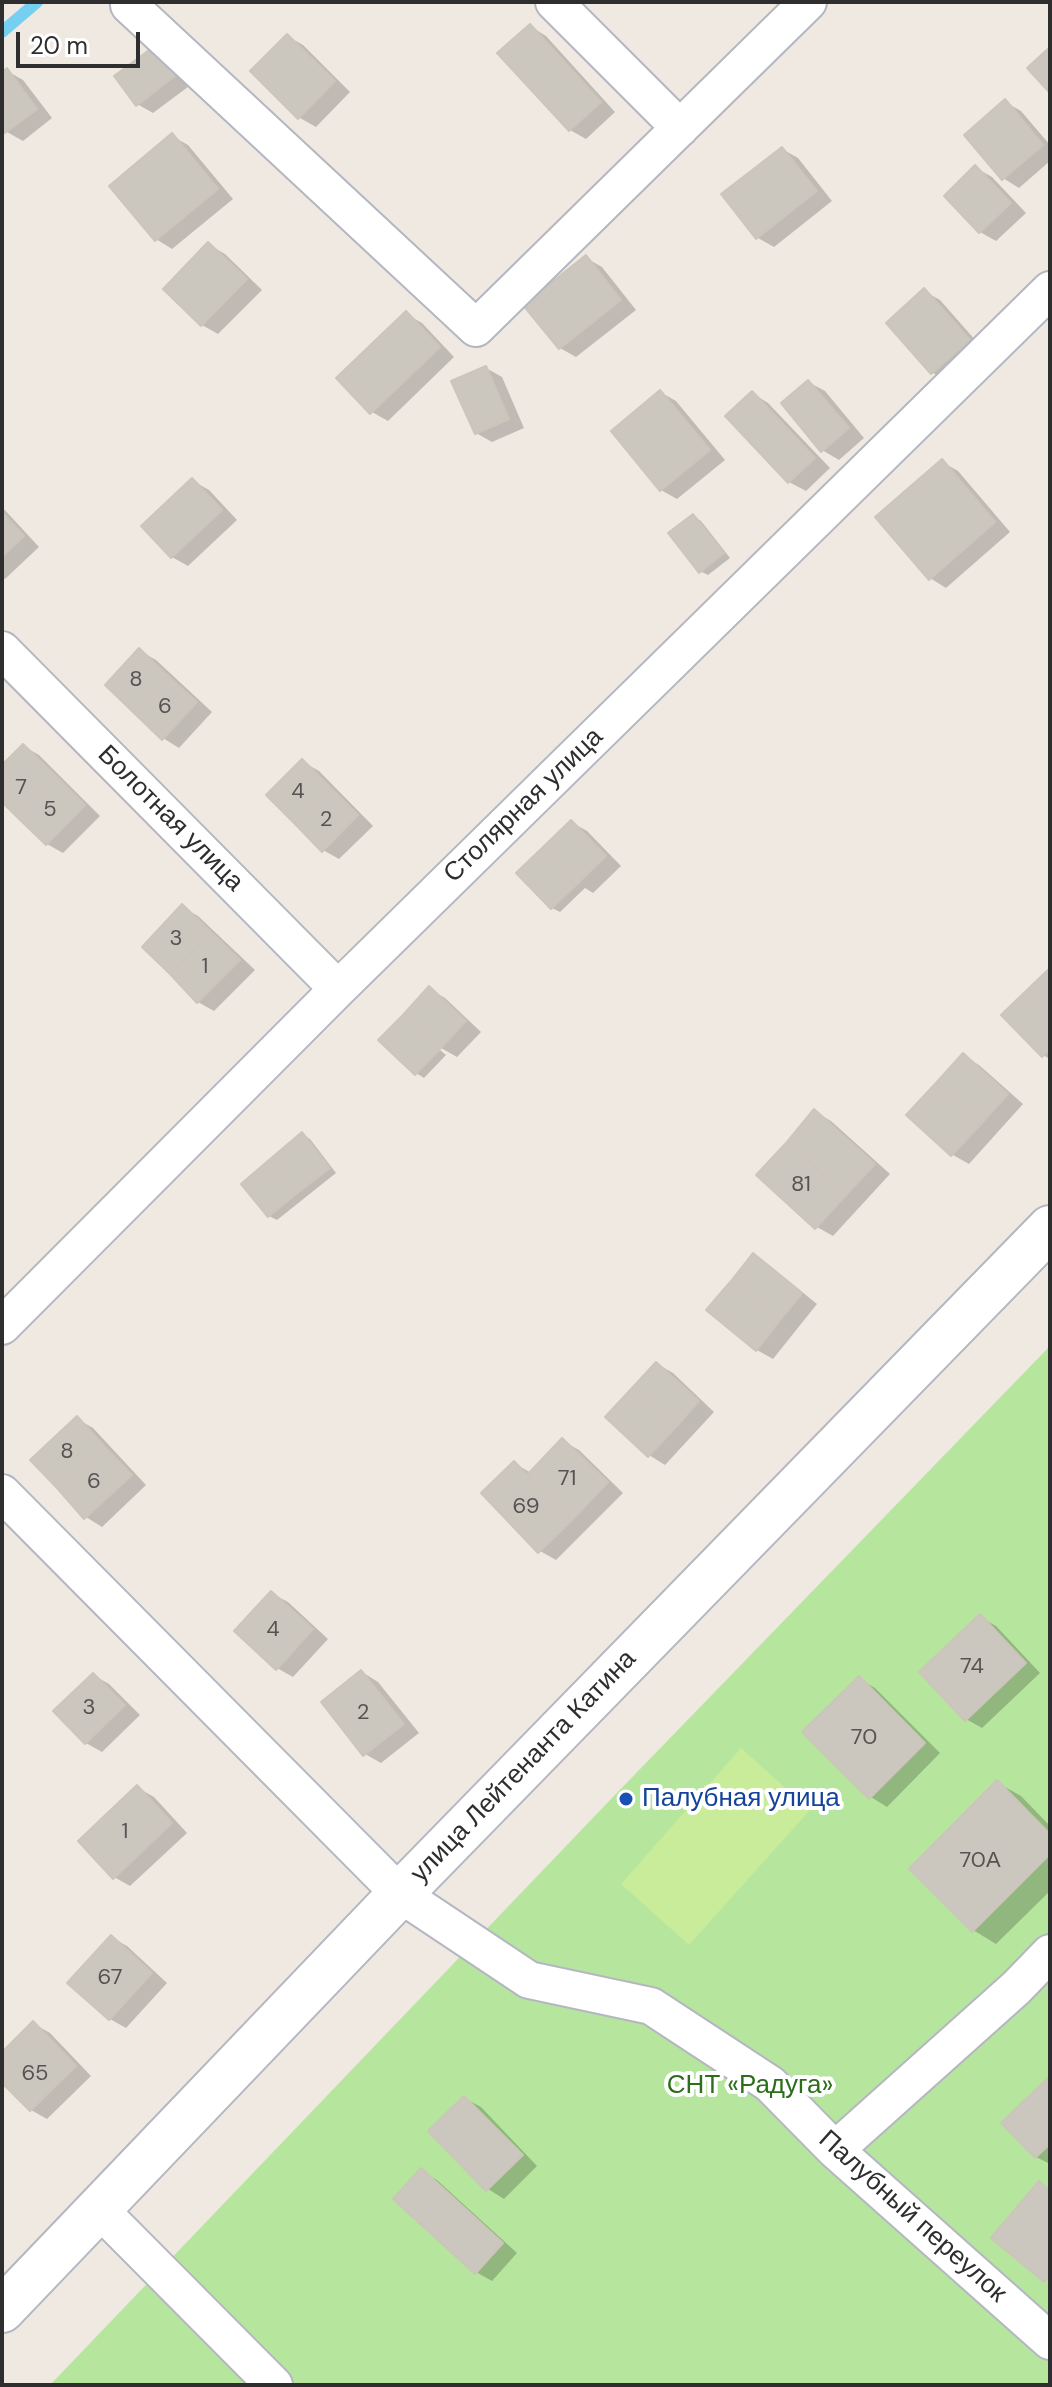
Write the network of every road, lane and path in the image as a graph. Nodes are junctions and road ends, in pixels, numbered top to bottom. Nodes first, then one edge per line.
1 (554, 2) edge
2 (808, 2) edge
3 (129, 5) dead end
4 (680, 128) junction
5 (1050, 290) edge
6 (2, 650) edge
7 (338, 989) junction
8 (1050, 1228) edge
9 (2, 1326) edge
10 (2, 1493) edge
11 (400, 1894) junction
12 (1050, 1953) edge
13 (835, 2150) junction
14 (99, 2209) junction
15 (2, 2310) edge
16 (1050, 2341) edge
17 (274, 2385) edge

1 - 4 street
2 - 4 street
3 - 4 street
5 - 7 street, Столярная улица
6 - 7 street, Болотная улица
7 - 9 street, Столярная улица
8 - 11 street, улица Лейтенанта Катина
10 - 11 street
11 - 13 street, Палубный переулок
11 - 14 street, улица Лейтенанта Катина
12 - 13 street
13 - 16 street, Палубный переулок
14 - 15 street, улица Лейтенанта Катина
14 - 17 street

